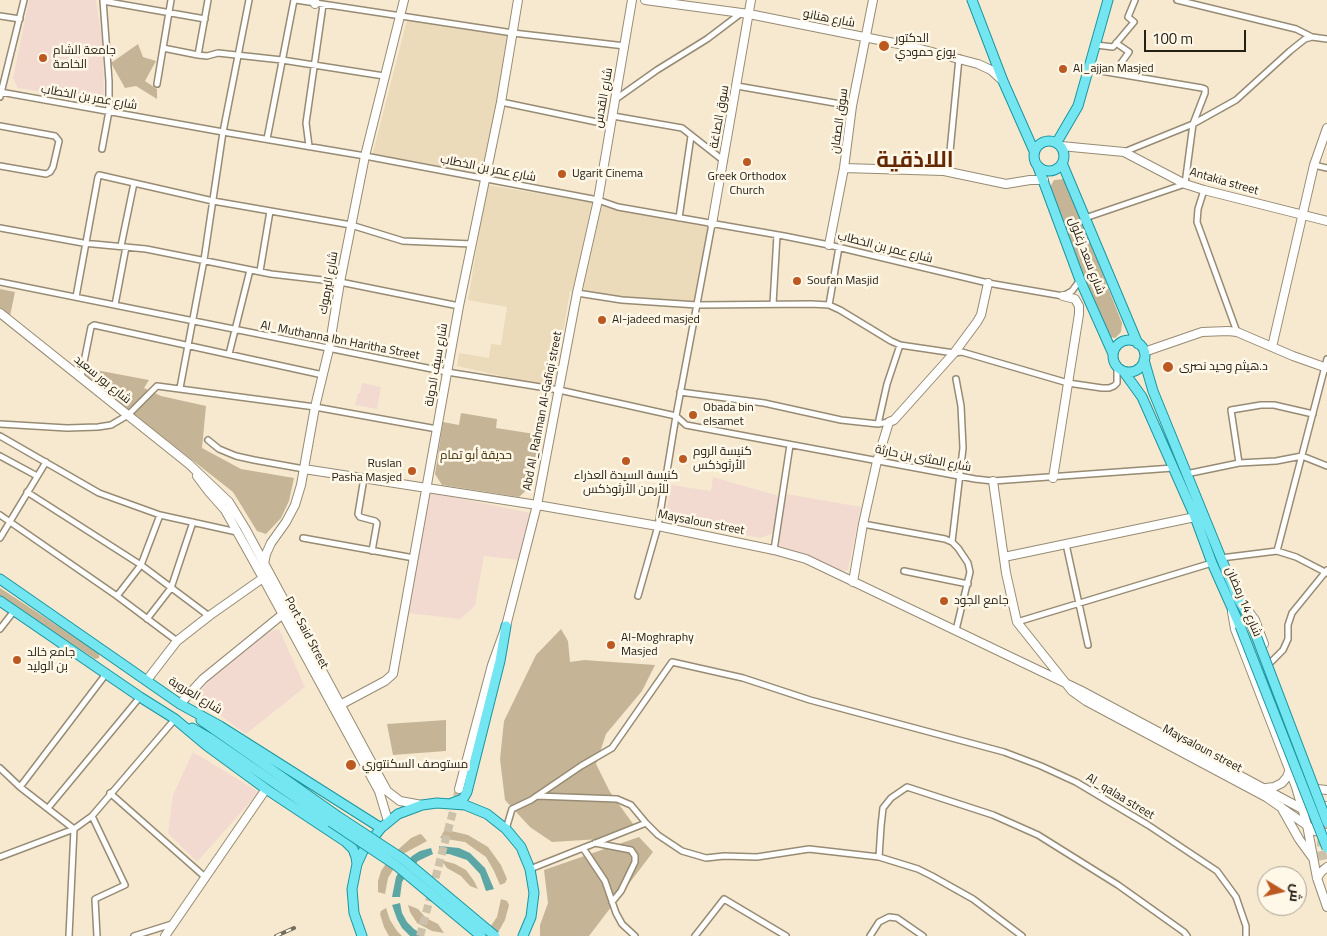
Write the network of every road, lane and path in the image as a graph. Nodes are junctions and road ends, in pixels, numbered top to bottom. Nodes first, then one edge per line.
1 (24, 0) edge
2 (103, 0) edge
3 (171, 0) edge
4 (208, 0) edge
5 (249, 0) edge
6 (295, 0) edge
7 (404, 0) edge
8 (518, 0) edge
9 (632, 0) edge
10 (645, 0) edge
11 (751, 0) edge
12 (873, 0) edge
13 (972, 0) edge
14 (1108, 0) edge
15 (1135, 0) edge
16 (1177, 0) edge
17 (315, 2) edge
18 (678, 2) edge
19 (323, 5) junction
20 (169, 13) junction
21 (740, 14) junction
22 (748, 14) junction
23 (0, 16) edge
24 (400, 17) junction
25 (20, 19) junction
26 (205, 20) junction
27 (513, 33) junction
28 (1312, 37) junction
29 (866, 38) junction
30 (1327, 39) edge
31 (1116, 43) junction
32 (1096, 45) junction
33 (625, 46) junction
34 (163, 48) junction
35 (198, 55) junction
36 (239, 56) junction
37 (960, 58) junction
38 (282, 60) junction
39 (314, 65) junction
40 (1089, 69) junction
41 (1114, 73) junction
42 (384, 76) junction
43 (1003, 81) junction
44 (157, 84) dead end
45 (737, 86) junction
46 (0, 94) edge
47 (616, 99) junction
48 (501, 102) junction
49 (852, 106) junction
50 (109, 111) junction
51 (612, 120) junction
52 (1193, 124) junction
53 (0, 126) edge
54 (1327, 128) edge
55 (223, 132) junction
56 (691, 136) junction
57 (267, 139) junction
58 (1059, 144) junction
59 (309, 146) junction
60 (102, 149) dead end
61 (1034, 151) junction
62 (1124, 152) junction
63 (365, 156) junction
64 (724, 161) junction
65 (1062, 164) junction
66 (1314, 165) junction
67 (0, 166) edge
68 (1038, 167) junction
69 (844, 168) junction
70 (1327, 168) edge
71 (948, 172) junction
72 (486, 178) junction
73 (1044, 180) junction
74 (134, 183) junction
75 (1185, 184) junction
76 (1204, 190) junction
77 (598, 200) junction
78 (213, 201) junction
79 (270, 211) junction
80 (1303, 215) junction
81 (679, 218) junction
82 (1085, 218) junction
83 (1327, 220) edge
84 (712, 224) junction
85 (351, 226) junction
86 (0, 228) edge
87 (777, 235) junction
88 (86, 243) junction
89 (472, 244) junction
90 (829, 245) junction
91 (123, 246) junction
92 (839, 247) junction
93 (204, 260) junction
94 (250, 270) junction
95 (260, 271) junction
96 (1080, 280) junction
97 (0, 282) edge
98 (340, 282) junction
99 (988, 283) junction
100 (577, 293) junction
101 (1063, 296) junction
102 (76, 297) junction
103 (773, 304) junction
104 (115, 305) junction
105 (697, 305) junction
106 (459, 306) junction
107 (829, 306) junction
108 (0, 313) edge
109 (193, 322) junction
110 (235, 330) junction
111 (1237, 332) junction
112 (188, 345) junction
113 (900, 345) junction
114 (1272, 347) junction
115 (329, 349) junction
116 (1142, 352) junction
117 (954, 353) junction
118 (229, 354) junction
119 (1113, 354) junction
120 (1326, 365) edge
121 (1120, 369) junction
122 (447, 372) junction
123 (323, 375) junction
124 (81, 377) junction
125 (956, 379) dead end
126 (1068, 383) junction
127 (180, 388) junction
128 (559, 390) junction
129 (680, 392) junction
130 (314, 407) junction
131 (1313, 414) junction
132 (128, 415) junction
133 (676, 416) junction
134 (889, 422) junction
135 (0, 424) edge
136 (878, 424) junction
137 (437, 430) junction
138 (0, 436) edge
139 (208, 440) dead end
140 (790, 445) junction
141 (0, 456) edge
142 (1302, 456) junction
143 (878, 461) junction
144 (46, 462) junction
145 (1238, 463) junction
146 (189, 464) junction
147 (1327, 466) edge
148 (1173, 468) junction
149 (304, 469) junction
150 (1186, 474) junction
151 (37, 476) junction
152 (960, 477) junction
153 (364, 478) junction
154 (1053, 478) junction
155 (993, 481) junction
156 (427, 488) junction
157 (27, 492) junction
158 (537, 505) junction
159 (160, 514) junction
160 (0, 515) edge
161 (1195, 517) junction
162 (11, 522) junction
163 (193, 522) junction
164 (863, 524) junction
165 (658, 526) junction
166 (237, 532) junction
167 (0, 538) edge
168 (303, 538) dead end
169 (952, 542) junction
170 (1066, 544) junction
171 (774, 550) junction
172 (372, 551) junction
173 (1277, 551) junction
174 (1004, 557) junction
175 (414, 558) junction
176 (1221, 558) junction
177 (1212, 562) junction
178 (264, 564) junction
179 (141, 565) junction
180 (904, 571) dead end
181 (1326, 572) edge
182 (263, 578) junction
183 (0, 579) edge
184 (853, 582) junction
185 (968, 584) junction
186 (171, 588) junction
187 (117, 596) junction
188 (638, 596) dead end
189 (0, 601) edge
190 (1234, 602) junction
191 (1079, 603) junction
192 (14, 611) junction
193 (283, 614) junction
194 (209, 616) junction
195 (147, 619) junction
196 (1017, 622) junction
197 (506, 626) junction
198 (0, 629) edge
199 (956, 630) junction
200 (178, 641) junction
201 (1088, 645) dead end
202 (1270, 663) junction
203 (106, 674) junction
204 (147, 680) junction
205 (1067, 685) junction
206 (140, 698) junction
207 (180, 704) junction
208 (340, 705) junction
209 (175, 719) junction
210 (0, 768) edge
211 (1290, 768) junction
212 (20, 786) junction
213 (1266, 788) junction
214 (266, 789) junction
215 (459, 789) tunnel mouth
216 (1317, 789) junction
217 (1327, 790) edge
218 (110, 793) junction
219 (537, 796) junction
220 (450, 803) junction
221 (422, 805) junction
222 (1280, 806) junction
223 (48, 808) junction
224 (1327, 808) edge
225 (1302, 809) junction
226 (92, 816) junction
227 (333, 819) junction
228 (1327, 822) edge
229 (646, 823) junction
230 (384, 824) junction
231 (1307, 825) junction
232 (506, 828) junction
233 (74, 829) junction
234 (1327, 833) edge
235 (594, 843) junction
236 (583, 848) junction
237 (1327, 848) edge
238 (879, 856) junction
239 (0, 857) edge
240 (1313, 858) junction
241 (357, 864) junction
242 (1327, 868) edge
243 (530, 869) junction
244 (205, 878) junction
245 (1318, 878) junction
246 (612, 902) junction
247 (1327, 906) edge
248 (172, 924) junction
249 (69, 936) edge
250 (96, 936) edge
251 (134, 936) edge
252 (165, 936) edge
253 (362, 936) edge
254 (480, 936) edge
255 (495, 936) edge
256 (523, 936) edge
257 (635, 936) edge
258 (695, 936) edge
259 (786, 936) edge
260 (870, 936) edge
261 (923, 936) edge
262 (1022, 936) edge
263 (1187, 936) edge
264 (1246, 936) edge

1 - 25 street
2 - 20 street
2 - 50 street
3 - 20 street
4 - 26 street
5 - 36 street
6 - 17 street
6 - 38 street
7 - 24 main road, شارع اليرموك
8 - 27 main road, شارع سيف الدولة
9 - 33 main road, شارع القدس
10 - 18 main road, شارع هنانو
11 - 22 main road, سوق الصاغة
12 - 29 main road, سوق الصفان
13 - 43 main road
14 - 32 main road
15 - 31 street
16 - 28 street
17 - 19 street
18 - 21 main road, شارع هنانو
19 - 24 street
19 - 39 street
20 - 26 street
20 - 34 street
21 - 22 main road, شارع هنانو
21 - 47 street
22 - 29 main road, شارع هنانو
22 - 45 main road, سوق الصاغة
23 - 25 street
24 - 27 street
24 - 42 main road, شارع اليرموك
25 - 46 street
26 - 35 street
27 - 33 street
27 - 48 main road, شارع سيف الدولة
28 - 30 street
28 - 52 street
29 - 37 main road, شارع هنانو
29 - 49 main road, سوق الصفان
31 - 32 street
31 - 41 street
32 - 40 main road
33 - 47 main road, شارع القدس
34 - 35 street
34 - 44 street
35 - 36 street
36 - 38 street
36 - 55 street
37 - 43 main road, شارع هنانو
37 - 71 street
38 - 39 street
38 - 57 street
39 - 42 street
39 - 59 street
40 - 41 street
40 - 58 main road
41 - 52 street
42 - 63 main road, شارع اليرموك
43 - 61 main road
45 - 49 street
45 - 64 main road, سوق الصاغة
46 - 50 street, شارع عمر بن الخطاب
47 - 51 main road, شارع القدس
48 - 51 street
48 - 72 main road, شارع سيف الدولة
49 - 69 main road, سوق الصفان
50 - 55 street, شارع عمر بن الخطاب
50 - 60 street
51 - 56 street
51 - 77 main road, شارع القدس
52 - 62 street
52 - 75 street
53 - 67 street
54 - 66 main road
55 - 57 street, شارع عمر بن الخطاب
55 - 78 street
56 - 64 street
56 - 81 street
57 - 59 street, شارع عمر بن الخطاب
58 - 61 main road
58 - 62 main road, Antakia street
58 - 65 main road
59 - 63 street, شارع عمر بن الخطاب
61 - 68 main road
62 - 75 main road, Antakia street
63 - 72 street, شارع عمر بن الخطاب
63 - 85 main road, شارع اليرموك
64 - 84 main road, سوق الصاغة
65 - 68 main road
65 - 82 main road, شارع سعد زغلول
66 - 70 street
66 - 80 main road
68 - 73 main road, شارع سعد زغلول
69 - 71 main road
69 - 90 main road, سوق الصفان
71 - 73 main road
72 - 77 street, شارع عمر بن الخطاب
72 - 89 main road, شارع سيف الدولة
73 - 96 main road, شارع سعد زغلول
74 - 78 street
74 - 88 street
74 - 91 street
75 - 76 main road, Antakia street
75 - 82 street
76 - 80 main road, Antakia street
76 - 111 street
77 - 81 street, شارع عمر بن الخطاب
77 - 100 main road, Abd Al_Rahman Al-Gafiqi street
78 - 79 street
78 - 93 street
79 - 85 street
79 - 95 street
80 - 83 main road, Antakia street
80 - 114 main road
81 - 84 street, شارع عمر بن الخطاب
82 - 116 main road, شارع سعد زغلول
84 - 87 street, شارع عمر بن الخطاب
84 - 105 street
85 - 89 street
85 - 98 main road, شارع اليرموك
86 - 88 street
87 - 90 street, شارع عمر بن الخطاب
87 - 103 street
88 - 91 street
88 - 102 street
89 - 106 main road, شارع سيف الدولة
90 - 92 street, شارع عمر بن الخطاب
91 - 93 street
91 - 104 street
92 - 99 street, شارع عمر بن الخطاب
92 - 107 street
93 - 94 street
93 - 109 street
94 - 95 street
94 - 110 street
95 - 98 street
96 - 101 street
96 - 119 main road, شارع سعد زغلول
97 - 102 street, Al_Muthanna Ibn Haritha Street
98 - 106 street
98 - 115 main road, شارع اليرموك
99 - 101 street, شارع عمر بن الخطاب
99 - 117 main road
100 - 105 street
100 - 128 main road, Abd Al_Rahman Al-Gafiqi street
101 - 126 main road
102 - 104 street, Al_Muthanna Ibn Haritha Street
103 - 105 street
103 - 107 street
104 - 109 street, Al_Muthanna Ibn Haritha Street
105 - 129 street
106 - 122 main road, شارع سيف الدولة
107 - 113 street
108 - 124 main road, شارع بور سعيد
109 - 110 street, Al_Muthanna Ibn Haritha Street
109 - 112 street
110 - 115 street, Al_Muthanna Ibn Haritha Street
110 - 118 street
111 - 114 main road
111 - 116 main road
112 - 118 street
112 - 124 street
112 - 127 street
113 - 117 street
113 - 136 street
114 - 120 main road
115 - 122 street, Al_Muthanna Ibn Haritha Street
115 - 123 main road, شارع اليرموك
116 - 119 main road
116 - 121 main road
116 - 150 main road, شارع 14 رمضان
117 - 126 street
117 - 134 main road
118 - 123 street
119 - 121 main road
120 - 131 street
121 - 126 street
121 - 148 main road, شارع 14 رمضان
122 - 128 street, Al_Muthanna Ibn Haritha Street
122 - 137 main road, شارع سيف الدولة
123 - 130 main road, شارع اليرموك
124 - 132 main road, شارع بور سعيد
125 - 152 street
126 - 154 main road
127 - 130 street
127 - 132 street
128 - 133 street, Al_Muthanna Ibn Haritha Street
128 - 158 main road, Abd Al_Rahman Al-Gafiqi street
129 - 133 street
129 - 136 street
130 - 137 street
130 - 149 main road, شارع اليرموك
131 - 142 street
131 - 145 street
132 - 135 street
132 - 146 main road, شارع بور سعيد
133 - 140 street, شارع المثنى بن حارثة
133 - 165 street
134 - 136 street
134 - 143 main road
137 - 156 main road, شارع سيف الدولة
138 - 144 street
139 - 149 street
140 - 143 street, شارع المثنى بن حارثة
140 - 171 street
141 - 151 street
142 - 145 street
142 - 147 street
142 - 173 street
143 - 152 street, شارع المثنى بن حارثة
143 - 164 main road
144 - 151 street
144 - 159 street
145 - 150 street
146 - 166 main road, Port Said Street
146 - 178 main road
148 - 154 street, شارع المثنى بن حارثة
148 - 161 main road, شارع 14 رمضان
149 - 153 main road, Maysaloun street
149 - 178 main road, شارع اليرموك
150 - 176 main road, شارع 14 رمضان
151 - 157 street
152 - 155 street, شارع المثنى بن حارثة
152 - 169 street
153 - 156 main road, Maysaloun street
153 - 172 street
154 - 155 street, شارع المثنى بن حارثة
155 - 174 main road
156 - 158 main road, Maysaloun street
156 - 175 main road, شارع سيف الدولة
157 - 162 street
157 - 179 street
158 - 165 main road, Maysaloun street
158 - 197 main road, Abd Al_Rahman Al-Gafiqi street
159 - 163 street
159 - 179 street
160 - 162 street
161 - 170 main road
161 - 177 main road, شارع 14 رمضان
162 - 167 street
162 - 187 street
163 - 166 street
163 - 186 street
164 - 169 street
164 - 184 main road
165 - 171 main road, Maysaloun street
165 - 188 street
166 - 182 main road, Port Said Street
168 - 172 street
169 - 185 street
170 - 174 main road
170 - 191 street
171 - 184 main road, Maysaloun street
172 - 175 street
173 - 176 street
173 - 181 street
174 - 196 main road
175 - 208 main road, شارع سيف الدولة
176 - 190 main road, شارع 14 رمضان
177 - 190 main road, شارع 14 رمضان
177 - 191 street
178 - 208 main road
179 - 186 street
179 - 187 street
180 - 185 street
181 - 202 street
182 - 193 main road, Port Said Street
182 - 194 main road
183 - 204 main road, شارع العروبة
184 - 199 main road, Maysaloun street
185 - 199 street
186 - 194 street
186 - 195 street
187 - 195 street
189 - 192 main road
190 - 202 main road
190 - 211 main road
190 - 228 main road, شارع 14 رمضان, bridge
190 - 237 main road, شارع 14 رمضان, bridge
191 - 196 street
191 - 201 street
192 - 198 street
192 - 203 main road
193 - 207 main road
193 - 230 main road, Port Said Street
194 - 200 main road
195 - 200 street
196 - 205 main road
197 - 215 main road, Abd Al_Rahman Al-Gafiqi street
197 - 220 main road
199 - 205 main road, Maysaloun street
200 - 204 main road
202 - 216 main road
203 - 206 main road
203 - 212 street
204 - 207 main road, شارع العروبة
205 - 213 main road, Maysaloun street
205 - 222 main road, Maysaloun street
206 - 209 main road
206 - 223 street
207 - 227 main road
207 - 230 main road, شارع العروبة
208 - 221 main road
209 - 214 main road
209 - 218 street
209 - 227 main road
210 - 212 street
211 - 213 main road
211 - 225 main road
212 - 223 street
213 - 225 main road, Maysaloun street
214 - 241 main road
214 - 244 main road
216 - 217 main road
216 - 224 main road
218 - 226 street
218 - 244 street
219 - 229 street
219 - 232 street
219 - 264 street, Al_qalaa street
220 - 221 main road
220 - 232 main road
221 - 230 main road
222 - 231 main road, Maysaloun street
222 - 240 main road
223 - 233 street
224 - 225 main road
225 - 231 main road
226 - 233 street
226 - 250 street
227 - 254 main road, bridge
227 - 255 main road, bridge
229 - 235 street
229 - 238 street
230 - 241 main road
231 - 234 main road, Maysaloun street
231 - 240 main road
232 - 243 main road
233 - 239 street
233 - 249 street
235 - 236 street
235 - 246 street
236 - 243 street
236 - 246 street
238 - 262 street
238 - 263 street
240 - 245 main road
241 - 253 main road
242 - 245 main road
243 - 256 main road
244 - 248 main road
245 - 247 main road
246 - 257 street
248 - 251 street
248 - 252 main road
258 - 259 street
260 - 261 street

